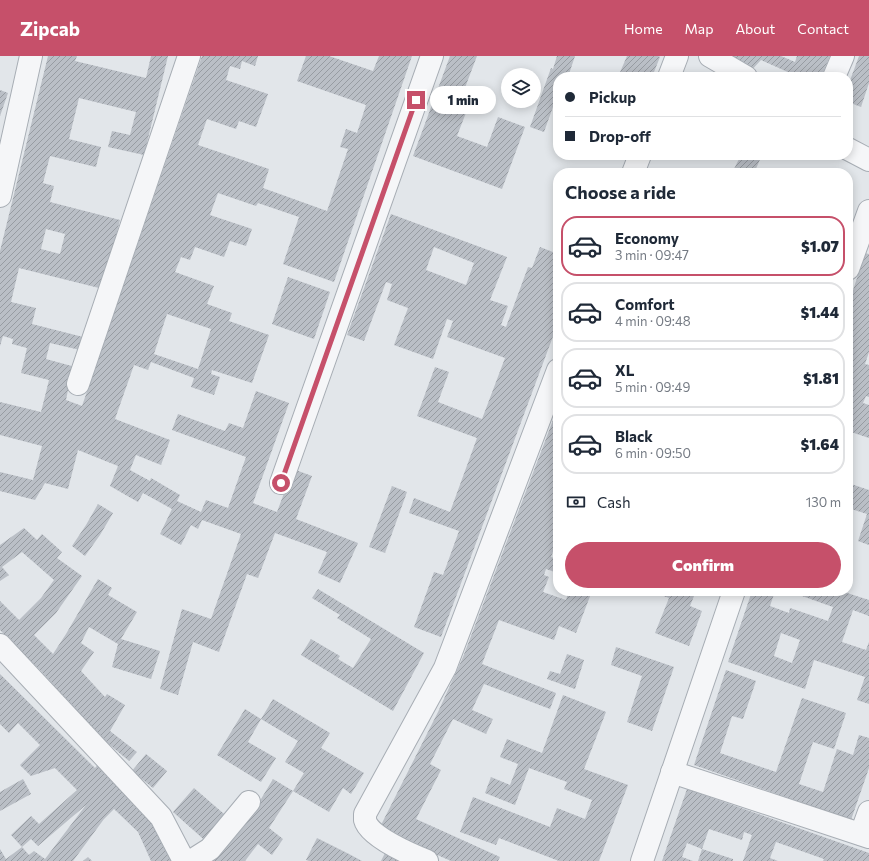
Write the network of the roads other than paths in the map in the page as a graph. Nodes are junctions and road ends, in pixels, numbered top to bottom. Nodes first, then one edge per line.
1 (31, 56) edge
2 (189, 56) edge
3 (432, 56) edge
4 (678, 56) edge
5 (710, 56) edge
6 (842, 56) edge
7 (672, 72) edge
8 (737, 72) edge
9 (836, 72) edge
10 (853, 152) edge
11 (869, 160) edge
12 (3, 166) edge
13 (0, 196) edge
14 (869, 211) edge
15 (853, 255) edge
16 (553, 383) edge
17 (78, 384) dead end
18 (281, 483) dead end
19 (732, 596) edge
20 (0, 646) edge
21 (672, 772) junction
22 (249, 802) dead end
23 (869, 812) edge
24 (865, 836) edge
25 (184, 861) edge
26 (191, 861) edge
27 (427, 861) edge
28 (642, 861) edge

1 - 12 street
2 - 17 street
3 - 18 street
4 - 7 street
5 - 8 street
6 - 9 street
10 - 11 street
12 - 13 street
14 - 15 street
16 - 27 street
19 - 21 street
20 - 25 street
21 - 24 street
21 - 28 street
22 - 26 street
23 - 24 street

